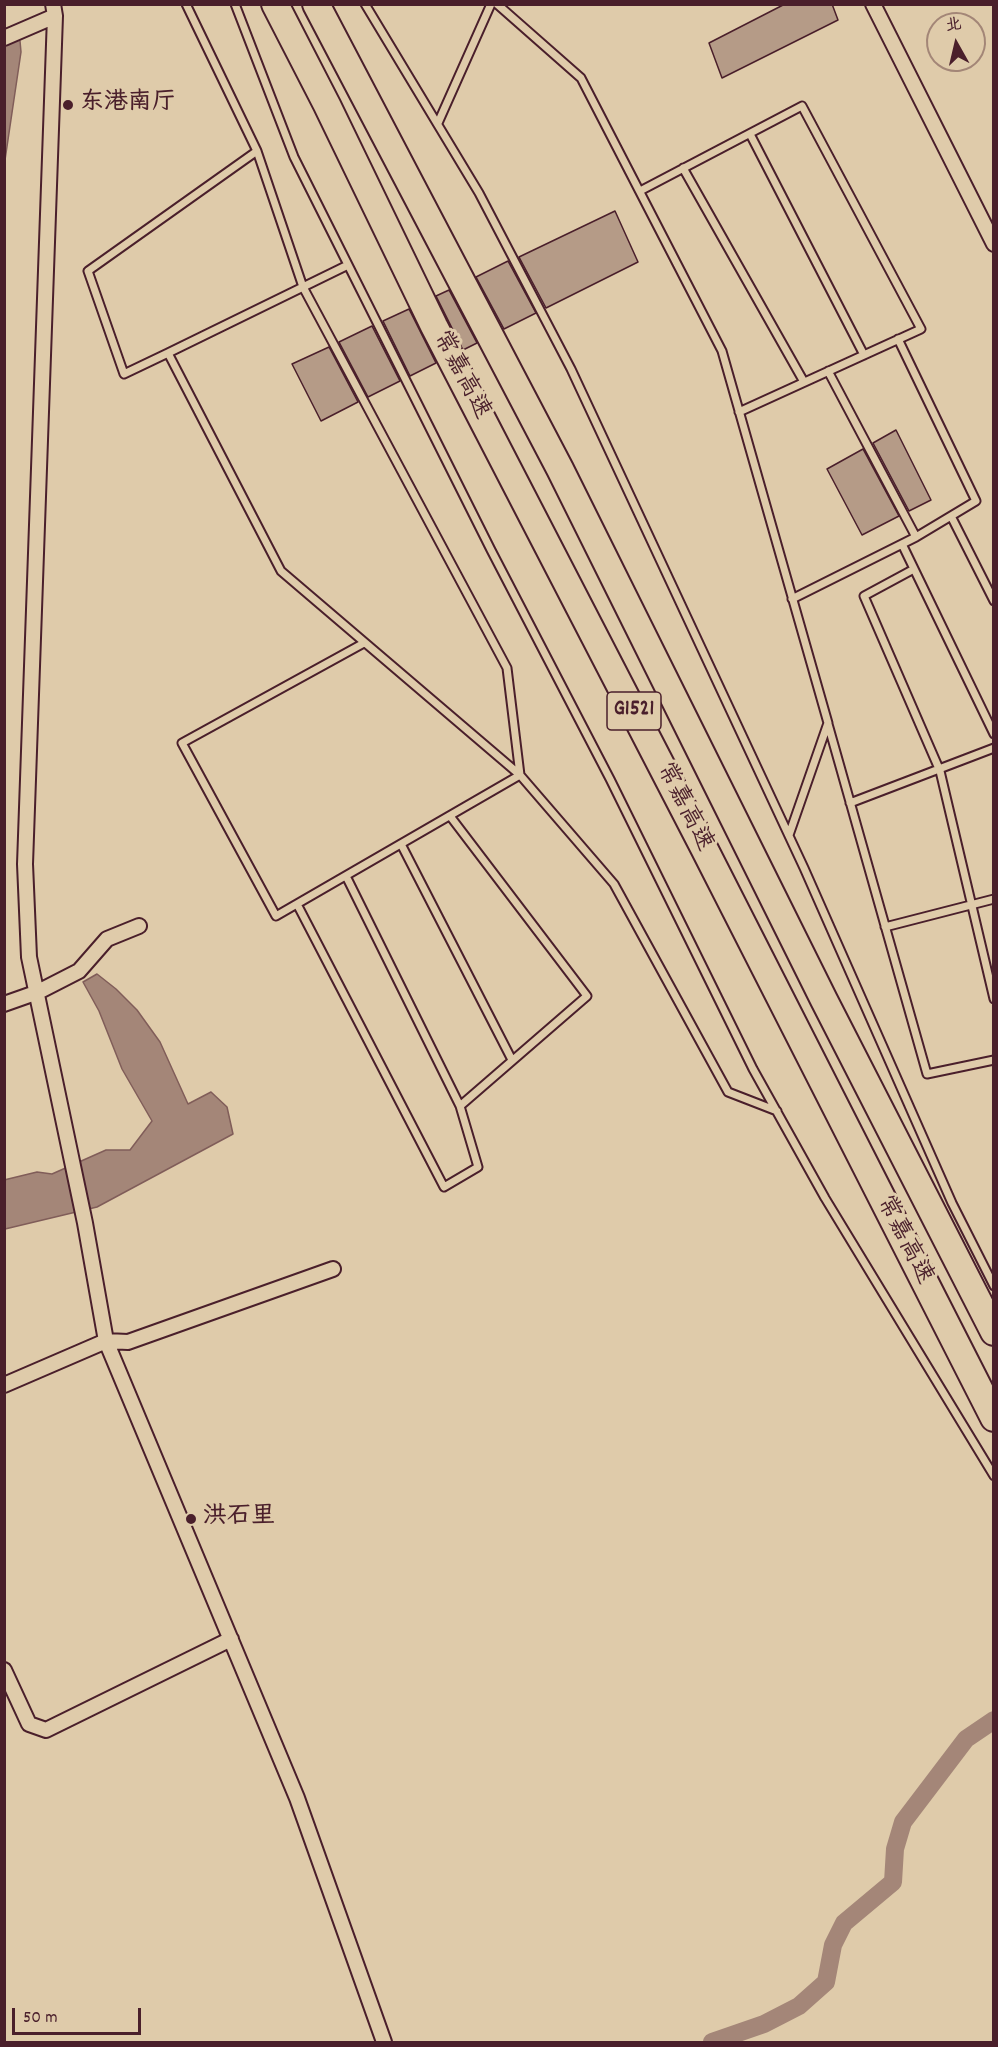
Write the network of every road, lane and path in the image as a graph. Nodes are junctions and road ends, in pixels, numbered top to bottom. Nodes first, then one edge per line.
1 (186, 4) edge
2 (235, 4) edge
3 (275, 4) edge
4 (316, 4) edge
5 (365, 4) edge
6 (491, 4) edge
7 (497, 4) edge
8 (873, 4) edge
9 (54, 10) edge
10 (4, 38) edge
11 (438, 123) junction
12 (750, 134) junction
13 (257, 151) junction
14 (683, 168) junction
15 (640, 191) junction
16 (993, 244) edge
17 (348, 265) junction
18 (303, 287) junction
19 (898, 339) junction
20 (168, 353) junction
21 (864, 355) junction
22 (828, 371) junction
23 (804, 382) junction
24 (739, 411) junction
25 (951, 516) junction
26 (916, 537) junction
27 (902, 544) junction
28 (914, 569) junction
29 (792, 599) junction
30 (993, 601) edge
31 (364, 643) junction
32 (828, 723) junction
33 (993, 734) edge
34 (993, 748) edge
35 (940, 771) junction
36 (520, 775) junction
37 (850, 803) junction
38 (450, 816) junction
39 (789, 835) junction
40 (401, 844) junction
41 (346, 876) junction
42 (993, 899) edge
43 (297, 904) junction
44 (139, 926) dead end
45 (885, 927) junction
46 (38, 992) junction
47 (993, 999) edge
48 (4, 1004) edge
49 (512, 1060) junction
50 (993, 1060) edge
51 (459, 1106) junction
52 (777, 1111) junction
53 (333, 1269) dead end
54 (993, 1286) edge
55 (993, 1332) edge
56 (106, 1341) junction
57 (4, 1385) edge
58 (993, 1418) edge
59 (993, 1476) edge
60 (231, 1639) junction
61 (4, 1670) edge
62 (384, 2043) edge

1 - 13 lane
2 - 17 lane
3 - 58 highway, 常嘉高速 / G1521
4 - 55 highway, 常嘉高速 / G1521
5 - 11 lane
6 - 11 lane
7 - 15 lane
8 - 16 street
9 - 10 street
9 - 46 street
11 - 39 lane
12 - 14 lane
12 - 19 lane
12 - 21 lane
13 - 18 lane
13 - 20 lane
14 - 15 lane
14 - 23 lane
15 - 24 lane
17 - 18 lane
17 - 52 lane
18 - 20 lane
18 - 36 lane
19 - 21 lane
19 - 25 lane
20 - 31 lane
21 - 22 lane
22 - 23 lane
22 - 26 lane
23 - 24 lane
24 - 29 lane
25 - 26 lane
25 - 30 lane
26 - 27 lane
27 - 28 lane
27 - 29 lane
28 - 33 lane
28 - 35 lane
29 - 32 lane
31 - 36 lane
31 - 43 lane
32 - 37 lane
32 - 39 lane
34 - 35 lane
35 - 37 lane
35 - 47 lane
36 - 38 lane
36 - 52 lane
37 - 45 lane
38 - 40 lane
38 - 49 lane
39 - 54 lane
40 - 41 lane
40 - 49 lane
41 - 43 lane
41 - 51 lane
42 - 45 lane
43 - 51 lane
44 - 46 street
45 - 50 lane
46 - 48 street
46 - 56 street
49 - 51 lane
52 - 59 lane
53 - 56 street
56 - 57 street
56 - 60 street
60 - 61 street
60 - 62 street

